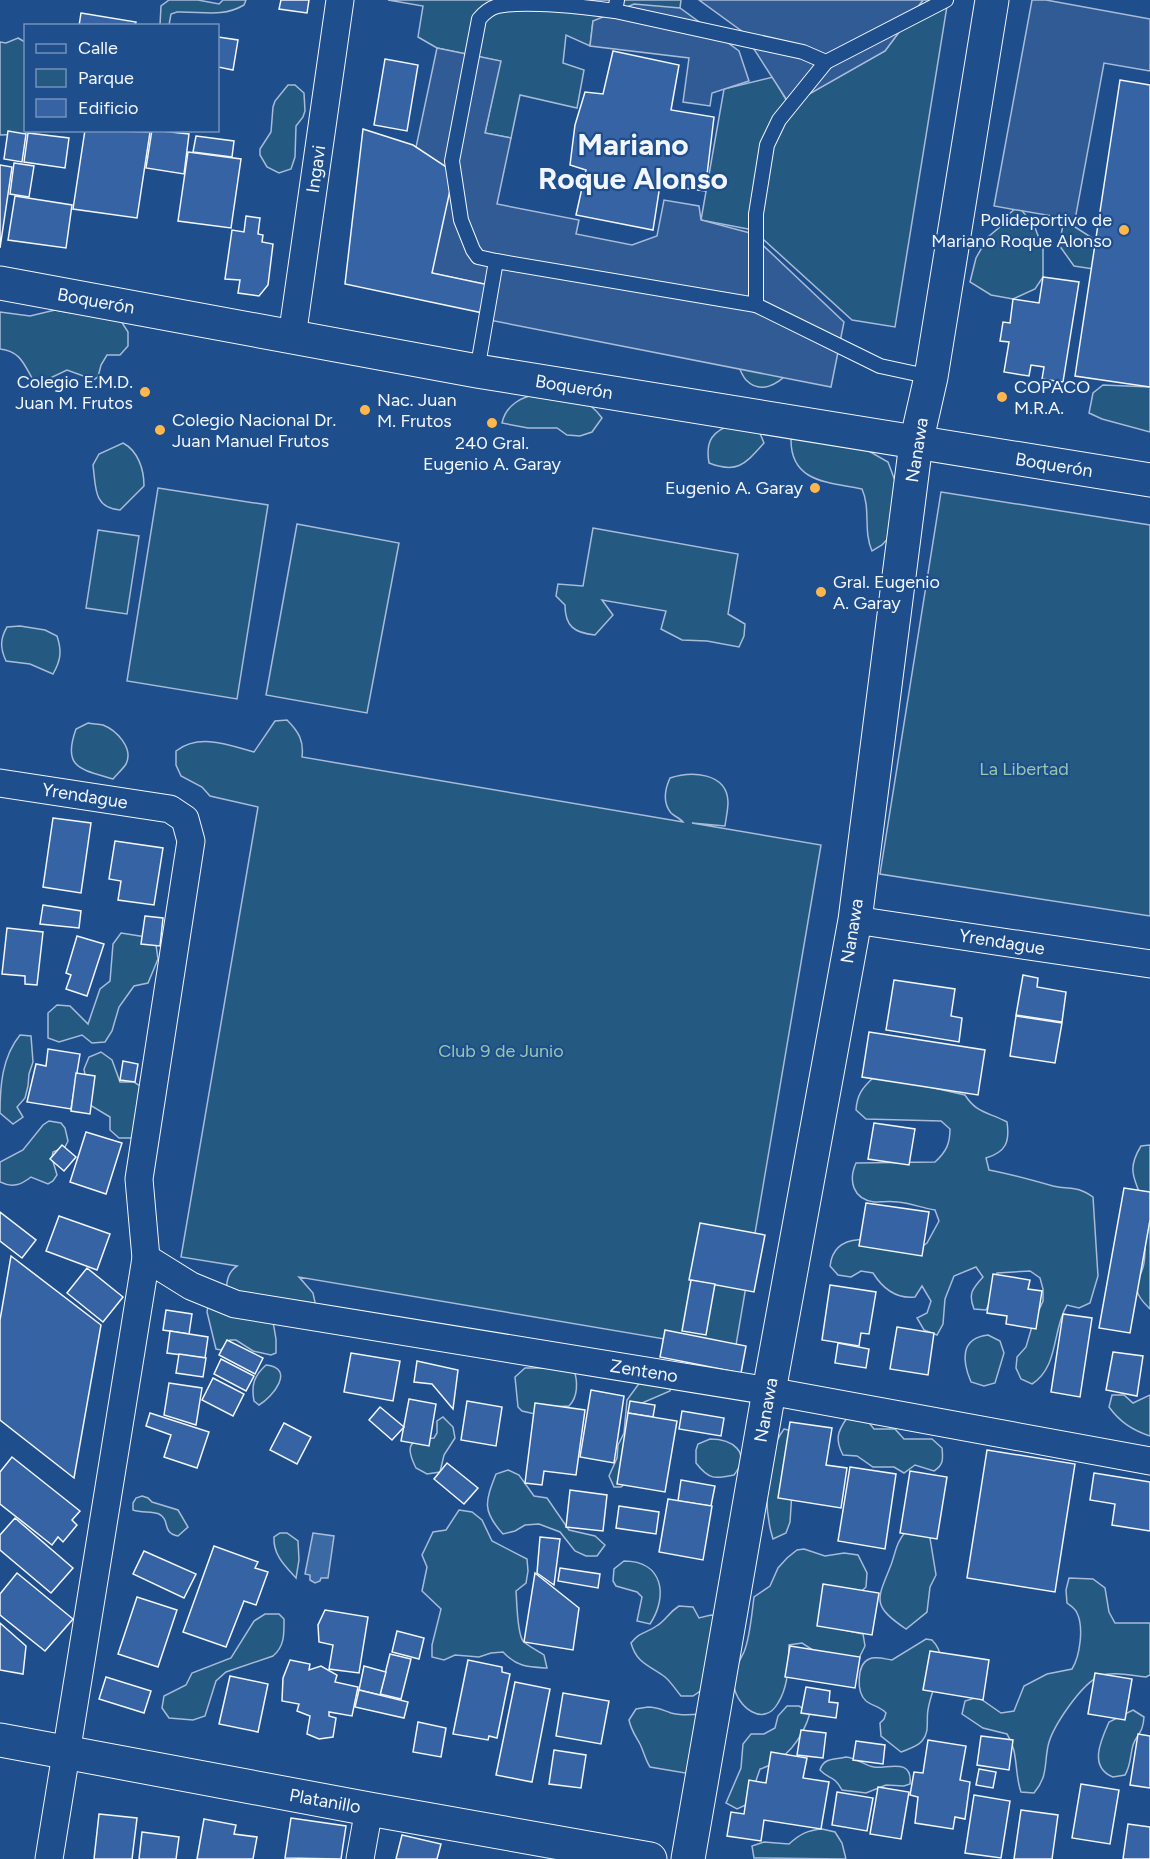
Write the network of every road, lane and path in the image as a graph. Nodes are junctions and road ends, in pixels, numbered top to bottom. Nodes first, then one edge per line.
1 (340, 0) edge
2 (946, 0) edge
3 (992, 0) edge
4 (616, 6) edge
5 (826, 62) junction
6 (496, 261) junction
7 (0, 283) edge
8 (756, 305) junction
9 (292, 337) junction
10 (477, 371) junction
11 (931, 377) junction
12 (916, 443) junction
13 (1150, 480) edge
14 (0, 783) edge
15 (855, 920) junction
16 (1150, 964) edge
17 (146, 1258) junction
18 (769, 1391) junction
19 (1150, 1461) edge
20 (0, 1740) edge
21 (65, 1753) junction
22 (369, 1809) junction
23 (49, 1859) edge
24 (360, 1859) edge
25 (650, 1859) edge
26 (688, 1859) edge

1 - 9 street, Ingavi
2 - 5 lane
3 - 11 street, Nanawa
4 - 5 lane
4 - 6 lane
5 - 8 lane
6 - 8 lane
6 - 10 lane
7 - 9 street, Boquerón
8 - 11 lane
9 - 10 street, Boquerón
10 - 12 street, Boquerón
11 - 12 street, Nanawa
12 - 13 street, Boquerón
12 - 15 street, Nanawa
14 - 17 street, Yrendague
15 - 16 street, Yrendague
15 - 18 street, Nanawa
17 - 18 street, Zenteno
17 - 21 street
18 - 19 street, Zenteno
18 - 26 street, Nanawa
20 - 21 street, Platanillo
21 - 22 street, Platanillo
21 - 23 street
22 - 24 street
22 - 25 street, Platanillo

